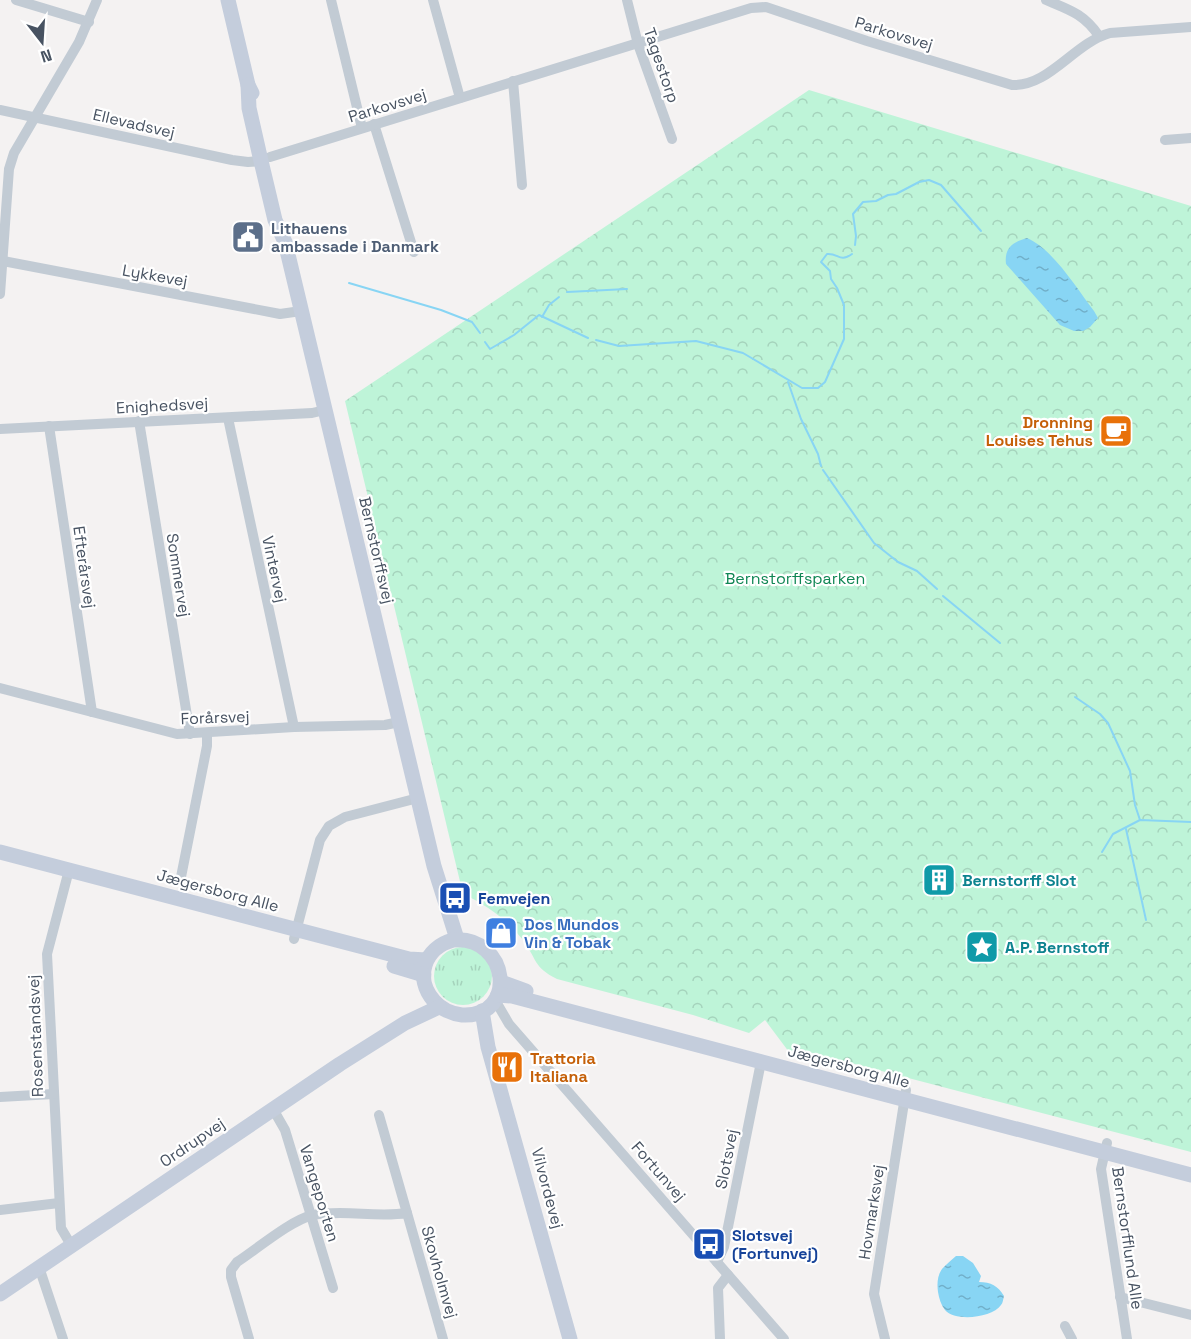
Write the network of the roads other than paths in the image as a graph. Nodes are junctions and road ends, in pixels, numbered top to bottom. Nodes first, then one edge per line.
1 (16, 0) edge
2 (97, 0) edge
3 (228, 0) edge
4 (331, 0) edge
5 (433, 0) edge
6 (627, 0) edge
7 (786, 0) edge
8 (1046, 0) edge
9 (782, 13) junction
10 (89, 22) junction
11 (1191, 27) edge
12 (1100, 36) junction
13 (638, 45) junction
14 (513, 81) junction
15 (460, 98) junction
16 (0, 110) edge
17 (37, 117) junction
18 (375, 124) junction
19 (362, 128) junction
20 (1191, 138) edge
21 (672, 139) dead end
22 (1165, 140) dead end
23 (265, 159) junction
24 (522, 185) dead end
25 (414, 252) dead end
26 (3, 261) junction
27 (0, 294) edge
28 (302, 311) junction
29 (325, 410) junction
30 (228, 418) junction
31 (139, 421) junction
32 (49, 426) junction
33 (0, 429) edge
34 (0, 688) edge
35 (92, 712) junction
36 (399, 722) junction
37 (294, 728) junction
38 (190, 734) junction
39 (207, 734) junction
40 (418, 798) junction
41 (0, 852) edge
42 (0, 862) edge
43 (68, 875) junction
44 (181, 878) dead end
45 (295, 934) junction
46 (451, 941) junction
47 (425, 968) junction
48 (434, 1001) junction
49 (489, 1002) junction
50 (760, 1062) junction
51 (52, 1094) junction
52 (905, 1095) junction
53 (0, 1097) edge
54 (273, 1109) junction
55 (378, 1115) dead end
56 (1106, 1147) junction
57 (1191, 1165) edge
58 (1191, 1175) edge
59 (59, 1203) junction
60 (0, 1210) edge
61 (407, 1213) junction
62 (311, 1216) junction
63 (70, 1245) junction
64 (717, 1262) junction
65 (39, 1267) junction
66 (728, 1275) junction
67 (333, 1288) dead end
68 (0, 1294) edge
69 (1120, 1297) junction
70 (1191, 1316) edge
71 (1065, 1326) dead end
72 (63, 1339) edge
73 (249, 1339) edge
74 (443, 1339) edge
75 (570, 1339) edge
76 (720, 1339) edge
77 (784, 1339) edge
78 (885, 1339) edge
79 (1072, 1339) edge
80 (1127, 1339) edge

1 - 10 street
2 - 10 street
3 - 23 street, Bernstorffsvej
4 - 19 street
5 - 15 street
6 - 13 street, Tagestorp
7 - 9 street
8 - 12 street
9 - 12 street, Parkovsvej
9 - 13 street, Parkovsvej
10 - 17 street
11 - 12 street, Parkovsvej
13 - 14 street, Parkovsvej
13 - 21 street, Tagestorp
14 - 15 street, Parkovsvej
14 - 24 street
15 - 18 street, Parkovsvej
16 - 17 street, Ellevadsvej
17 - 23 street, Ellevadsvej
17 - 26 street
18 - 19 street, Parkovsvej
18 - 25 street
19 - 23 street, Parkovsvej
20 - 22 street
23 - 28 street, Bernstorffsvej
26 - 27 street
26 - 28 street, Lykkevej
28 - 29 street, Bernstorffsvej
29 - 30 street, Enighedsvej
29 - 36 street, Bernstorffsvej
30 - 31 street, Enighedsvej
30 - 37 street, Vintervej
31 - 32 street, Enighedsvej
31 - 38 street, Sommervej
32 - 33 street, Enighedsvej
32 - 35 street, Efterårsvej
34 - 35 street, Forårsvej
35 - 38 street, Forårsvej
36 - 37 street, Forårsvej
36 - 40 street, Bernstorffsvej
37 - 39 street, Forårsvej
38 - 39 street, Forårsvej
39 - 44 street
40 - 45 street
40 - 46 street, Bernstorffsvej
41 - 43 street, Jægersborg Alle
42 - 43 street, Jægersborg Alle
43 - 45 street, Jægersborg Alle
43 - 51 street, Rosenstandsvej
45 - 47 street, Jægersborg Alle
46 - 47 street
46 - 49 street
47 - 48 street
48 - 49 street
48 - 54 street, Ordrupvej
49 - 50 street, Jægersborg Alle
49 - 52 street, Jægersborg Alle
49 - 64 street, Fortunvej
49 - 75 street, Vilvordevej
50 - 52 street, Jægersborg Alle
50 - 64 street, Slotsvej
51 - 53 street
51 - 59 street, Rosenstandsvej
52 - 56 street, Jægersborg Alle
52 - 78 street, Hovmarksvej
54 - 62 street, Vangeporten
54 - 63 street, Ordrupvej
55 - 61 street, Skovholmvej
56 - 57 street, Jægersborg Alle
56 - 58 street, Jægersborg Alle
56 - 69 street, Bernstorfflund Alle
59 - 60 street
59 - 63 street, Rosenstandsvej
61 - 62 street, Skovholmvej
61 - 74 street, Skovholmvej
62 - 67 street, Vangeporten
62 - 73 street
63 - 65 street, Ordrupvej
64 - 66 street, Fortunvej
65 - 68 street, Ordrupvej
65 - 72 street
66 - 76 street
66 - 77 street, Fortunvej
69 - 70 street
69 - 80 street, Bernstorfflund Alle
71 - 79 street

